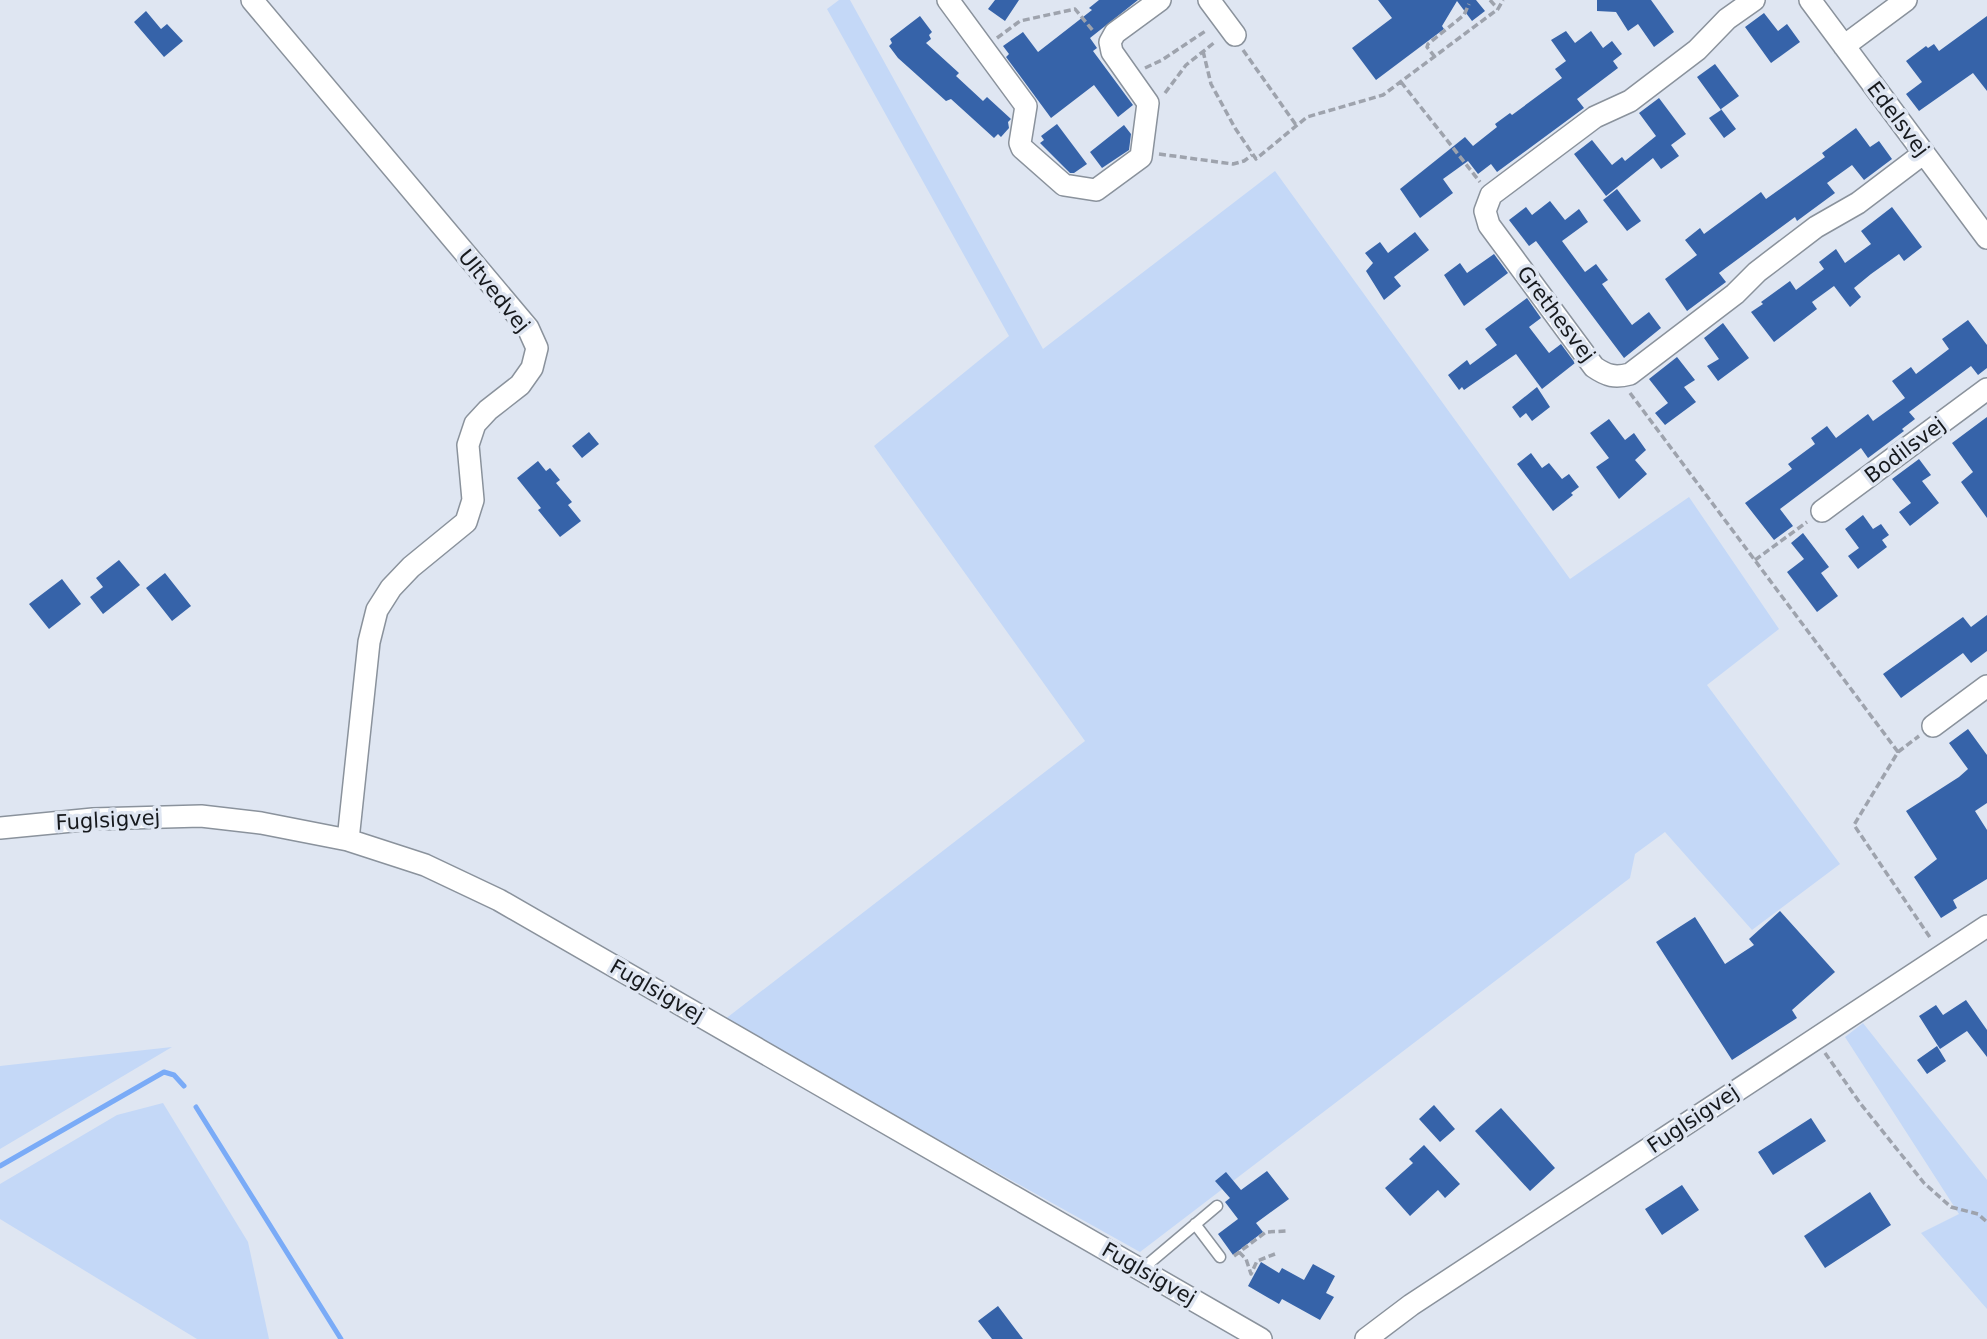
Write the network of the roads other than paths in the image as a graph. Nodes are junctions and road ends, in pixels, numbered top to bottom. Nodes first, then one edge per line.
1 (252, 0) edge
2 (1160, 0) edge
3 (1209, 0) edge
4 (1754, 0) edge
5 (1810, 0) edge
6 (1906, 0) edge
7 (958, 5) edge
8 (1230, 28) road end
9 (1844, 46) junction
10 (1924, 152) junction
11 (1987, 237) edge
12 (1987, 389) edge
13 (1822, 511) road end
14 (1987, 685) edge
15 (1933, 726) road end
16 (0, 828) edge
17 (348, 840) junction
18 (1987, 927) edge
19 (1217, 1206) dead end
20 (1195, 1224) junction
21 (1220, 1257) road end
22 (1141, 1270) junction
23 (1261, 1339) edge
24 (1366, 1339) edge

1 - 17 street, Ultvedvej
2 - 7 street
3 - 8 street
4 - 10 street, Grethesvej
5 - 9 street, Edelsvej
6 - 9 street
9 - 10 street, Edelsvej
10 - 11 street, Edelsvej
12 - 13 street, Bodilsvej
14 - 15 street
16 - 17 street, Fuglsigvej
17 - 22 street, Fuglsigvej
18 - 24 street, Fuglsigvej
19 - 20 lane
20 - 21 lane
20 - 22 lane
22 - 23 street, Fuglsigvej

